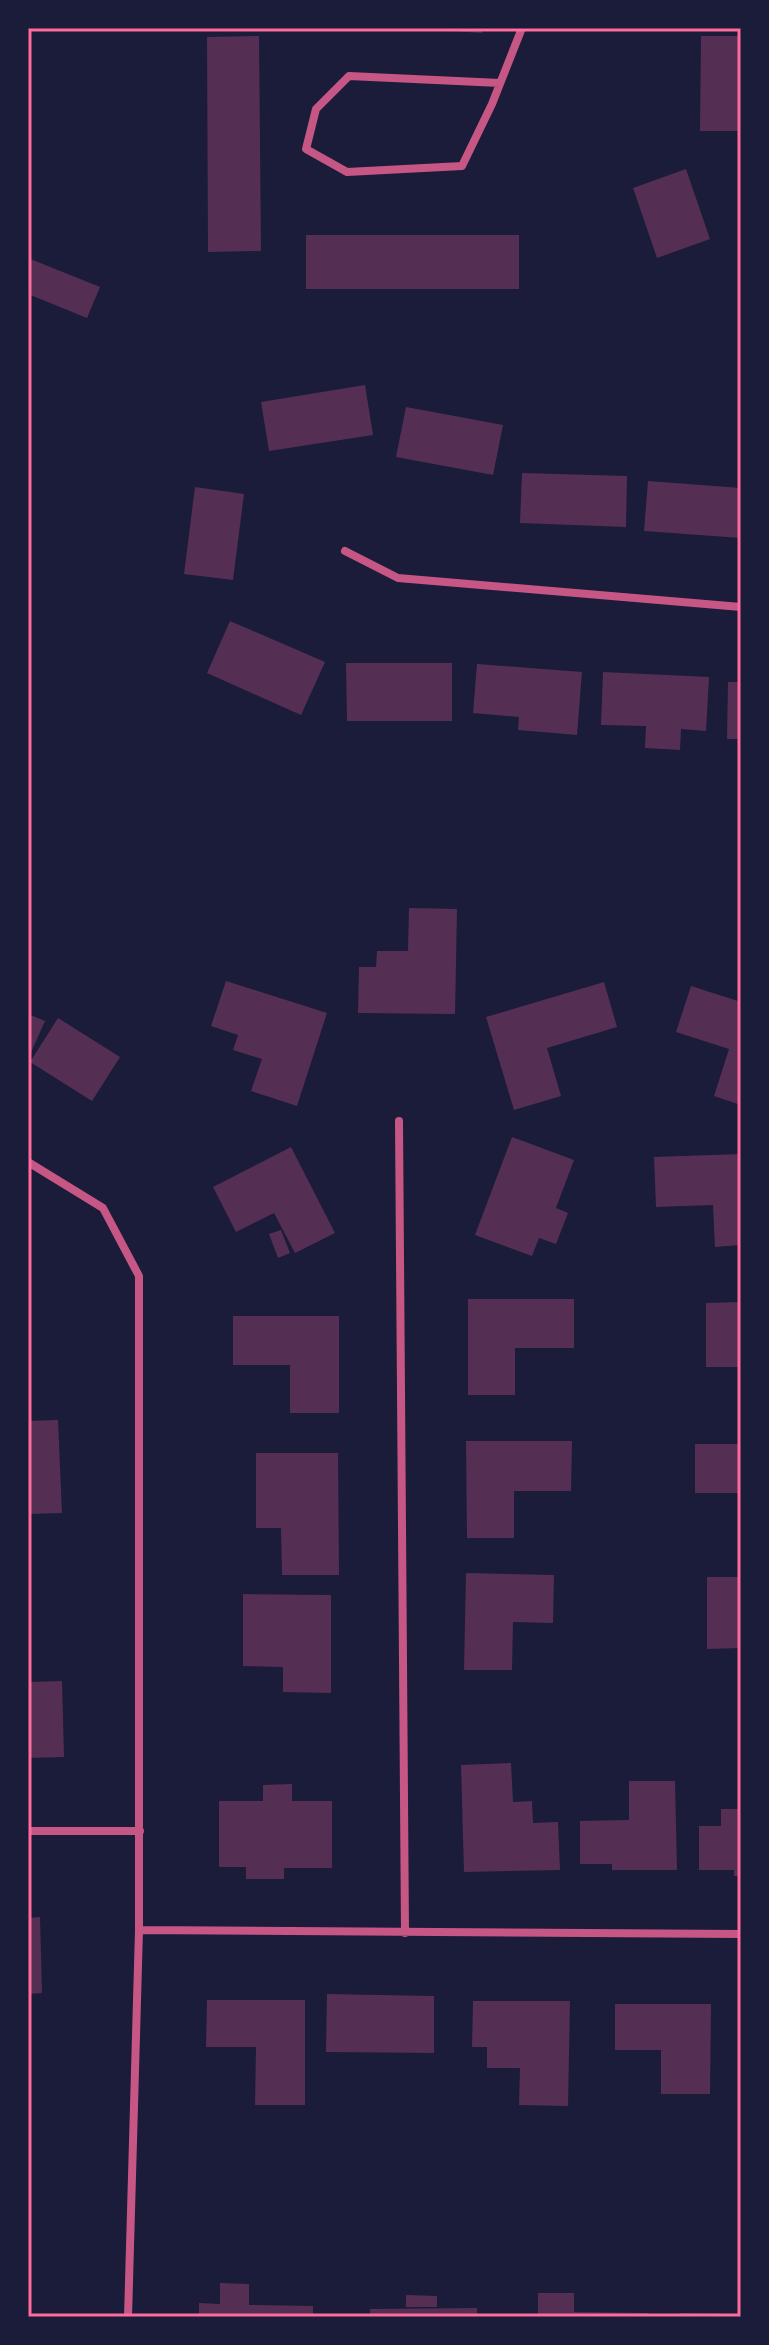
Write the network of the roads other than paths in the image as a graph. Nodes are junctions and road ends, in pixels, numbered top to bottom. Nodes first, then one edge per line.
1 (522, 28) edge
2 (500, 83) junction
3 (345, 551) dead end
4 (741, 607) edge
5 (399, 1121) dead end
6 (28, 1162) edge
7 (28, 1831) edge
8 (140, 1831) junction
9 (139, 1930) junction
10 (405, 1933) junction
11 (741, 1934) edge
12 (128, 2317) edge

1 - 2 street
2 - 2 street
3 - 4 street
5 - 10 street
6 - 8 street
7 - 8 street
8 - 9 street
9 - 10 street
9 - 12 street
10 - 11 street

